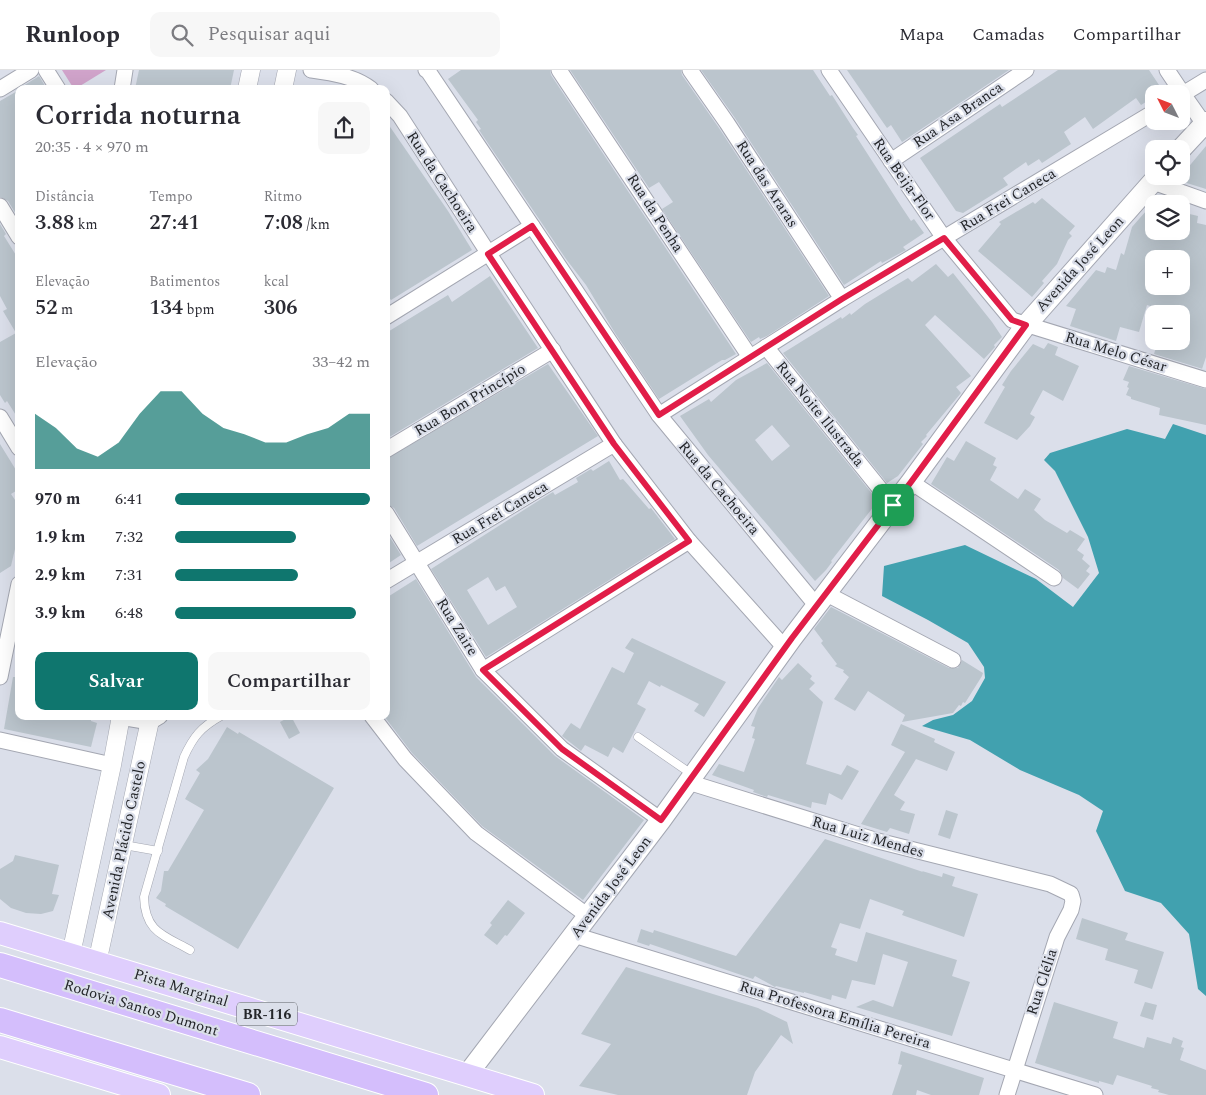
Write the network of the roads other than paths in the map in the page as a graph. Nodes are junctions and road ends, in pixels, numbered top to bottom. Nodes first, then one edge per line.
1 (31, 70) edge
2 (46, 70) edge
3 (126, 70) edge
4 (251, 70) edge
5 (287, 70) edge
6 (311, 70) edge
7 (428, 70) edge
8 (559, 70) edge
9 (690, 70) edge
10 (1026, 70) edge
11 (1167, 70) edge
12 (830, 71) edge
13 (1206, 80) edge
14 (55, 85) edge
15 (123, 85) edge
16 (248, 85) edge
17 (284, 85) edge
18 (367, 85) edge
19 (1176, 85) edge
20 (0, 89) edge
21 (1190, 90) edge
22 (390, 105) edge
23 (1190, 105) edge
24 (1145, 117) edge
25 (1205, 123) edge
26 (1189, 140) edge
27 (891, 161) junction
28 (1150, 185) edge
29 (1169, 185) edge
30 (1206, 201) edge
31 (0, 206) edge
32 (529, 228) junction
33 (15, 230) edge
34 (944, 238) junction
35 (488, 254) junction
36 (842, 299) junction
37 (390, 310) edge
38 (1026, 325) junction
39 (766, 347) junction
40 (553, 350) junction
41 (750, 357) junction
42 (1206, 380) edge
43 (659, 415) junction
44 (0, 417) edge
45 (15, 441) edge
46 (614, 444) junction
47 (390, 448) edge
48 (911, 482) junction
49 (893, 505) junction
50 (390, 519) edge
51 (689, 541) junction
52 (417, 563) junction
53 (1054, 578) dead end
54 (390, 579) edge
55 (15, 598) edge
56 (816, 605) junction
57 (3, 640) edge
58 (788, 643) junction
59 (953, 660) dead end
60 (483, 670) junction
61 (0, 676) edge
62 (120, 720) edge
63 (153, 720) edge
64 (215, 720) edge
65 (375, 720) edge
66 (638, 738) dead end
67 (0, 740) edge
68 (112, 765) junction
69 (691, 779) junction
70 (661, 820) junction
71 (124, 845) junction
72 (158, 851) junction
73 (1050, 884) joint
74 (588, 916) junction
75 (0, 933) edge
76 (574, 935) junction
77 (190, 950) dead end
78 (70, 954) junction
79 (97, 963) junction
80 (0, 965) edge
81 (0, 1020) edge
82 (0, 1047) edge
83 (1014, 1070) junction
84 (467, 1075) junction
85 (159, 1095) edge
86 (248, 1095) edge
87 (426, 1095) edge
88 (533, 1095) edge
89 (1007, 1095) edge
90 (1096, 1095) edge

1 - 20 street
2 - 14 street
3 - 15 street
4 - 16 street
5 - 17 street
6 - 18 street
7 - 32 street, Rua da Cachoeira
8 - 41 street, Rua da Penha
9 - 36 street, Rua das Araras
10 - 27 street, Rua Asa Branca
11 - 19 street
12 - 27 street, Rua Beija-Flor
13 - 21 street
22 - 35 street, Rua da Cachoeira
23 - 25 street
24 - 34 street, Rua Frei Caneca
25 - 26 main road
27 - 34 street, Rua Beija-Flor
28 - 38 main road, Avenida José Leon
29 - 30 street
31 - 33 street
32 - 35 street
32 - 43 street, Rua da Cachoeira
34 - 36 street, Rua Frei Caneca
34 - 38 street, Rua Beija-Flor
35 - 37 street
35 - 40 street, Rua da Cachoeira
36 - 39 street, Rua Frei Caneca
38 - 42 street, Rua Melo César
38 - 48 main road, Avenida José Leon
39 - 41 street, Rua Frei Caneca
39 - 49 street, Rua Noite Ilustrada
40 - 46 street, Rua da Cachoeira
40 - 47 street, Rua Bom Princípio
41 - 43 street, Rua Frei Caneca
43 - 56 street, Rua da Cachoeira
44 - 45 street
46 - 51 street, Rua da Cachoeira
46 - 52 street, Rua Frei Caneca
48 - 49 main road, Avenida José Leon
48 - 53 street
49 - 56 main road, Avenida José Leon
50 - 52 street, Rua Zaire
51 - 58 street, Rua da Cachoeira
51 - 60 street
52 - 54 street, Rua Frei Caneca
52 - 60 street, Rua Zaire
55 - 57 street
56 - 58 main road, Avenida José Leon
56 - 59 street
57 - 61 street
58 - 69 main road, Avenida José Leon
60 - 70 street, Rua Zaire
62 - 68 street, Avenida Plácido Castelo
63 - 71 street, Avenida Plácido Castelo
64 - 72 lane
65 - 74 street
66 - 69 lane
67 - 68 street
68 - 78 street, Avenida Plácido Castelo
69 - 70 main road, Avenida José Leon
69 - 73 street, Rua Luiz Mendes
70 - 74 main road, Avenida José Leon
71 - 72 lane
71 - 79 street, Avenida Plácido Castelo
72 - 77 lane
73 - 83 street, Rua Clélia
74 - 76 main road, Avenida José Leon
75 - 78 main road, Pista Marginal / BR-116
76 - 83 street, Rua Professora Emília Pereira
76 - 84 main road, Avenida José Leon
78 - 79 main road, Pista Marginal / BR-116
79 - 84 main road, Pista Marginal / BR-116
80 - 87 highway, Rodovia Santos Dumont / BR-116
81 - 86 highway
82 - 85 main road
83 - 89 street, Rua Clélia
83 - 90 street, Rua Professora Emília Pereira
84 - 88 main road, Pista Marginal / BR-116

